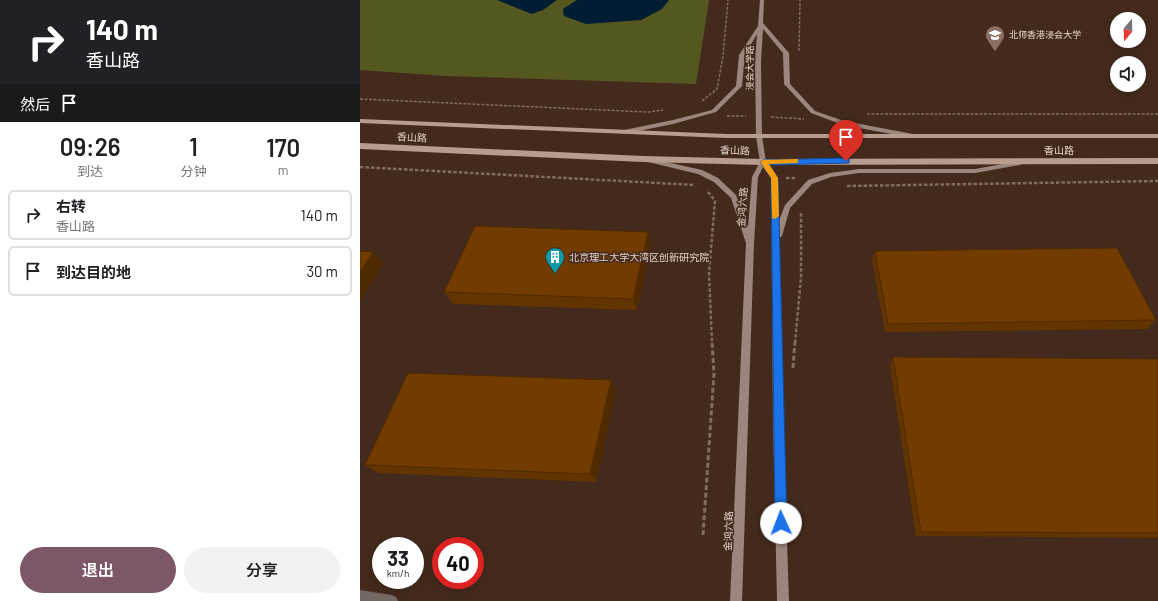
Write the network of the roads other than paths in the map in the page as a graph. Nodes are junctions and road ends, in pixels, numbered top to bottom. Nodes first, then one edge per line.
1 (762, 0) edge
2 (761, 24) junction
3 (360, 121) edge
4 (624, 132) junction
5 (760, 136) junction
6 (1158, 136) edge
7 (920, 137) junction
8 (360, 146) edge
9 (643, 159) junction
10 (1029, 161) junction
11 (1158, 161) edge
12 (763, 162) junction
13 (750, 244) junction
14 (776, 244) junction
15 (360, 596) edge
16 (392, 601) edge
17 (736, 601) edge
18 (783, 601) edge

1 - 2 street, 浸会大学路
2 - 4 street
2 - 5 street, 浸会大学路
2 - 7 street
3 - 4 main road, 香山路
4 - 5 main road, 香山路
5 - 7 main road, 香山路
5 - 12 street, 浸会大学路
6 - 7 main road, 香山路
8 - 9 main road, 香山路
9 - 12 main road, 香山路
9 - 13 street
10 - 11 main road, 香山路
10 - 12 main road, 香山路
10 - 14 street
12 - 13 street, 金鸿六路
12 - 14 street
13 - 17 street, 金鸿六路
14 - 18 street
15 - 16 street

